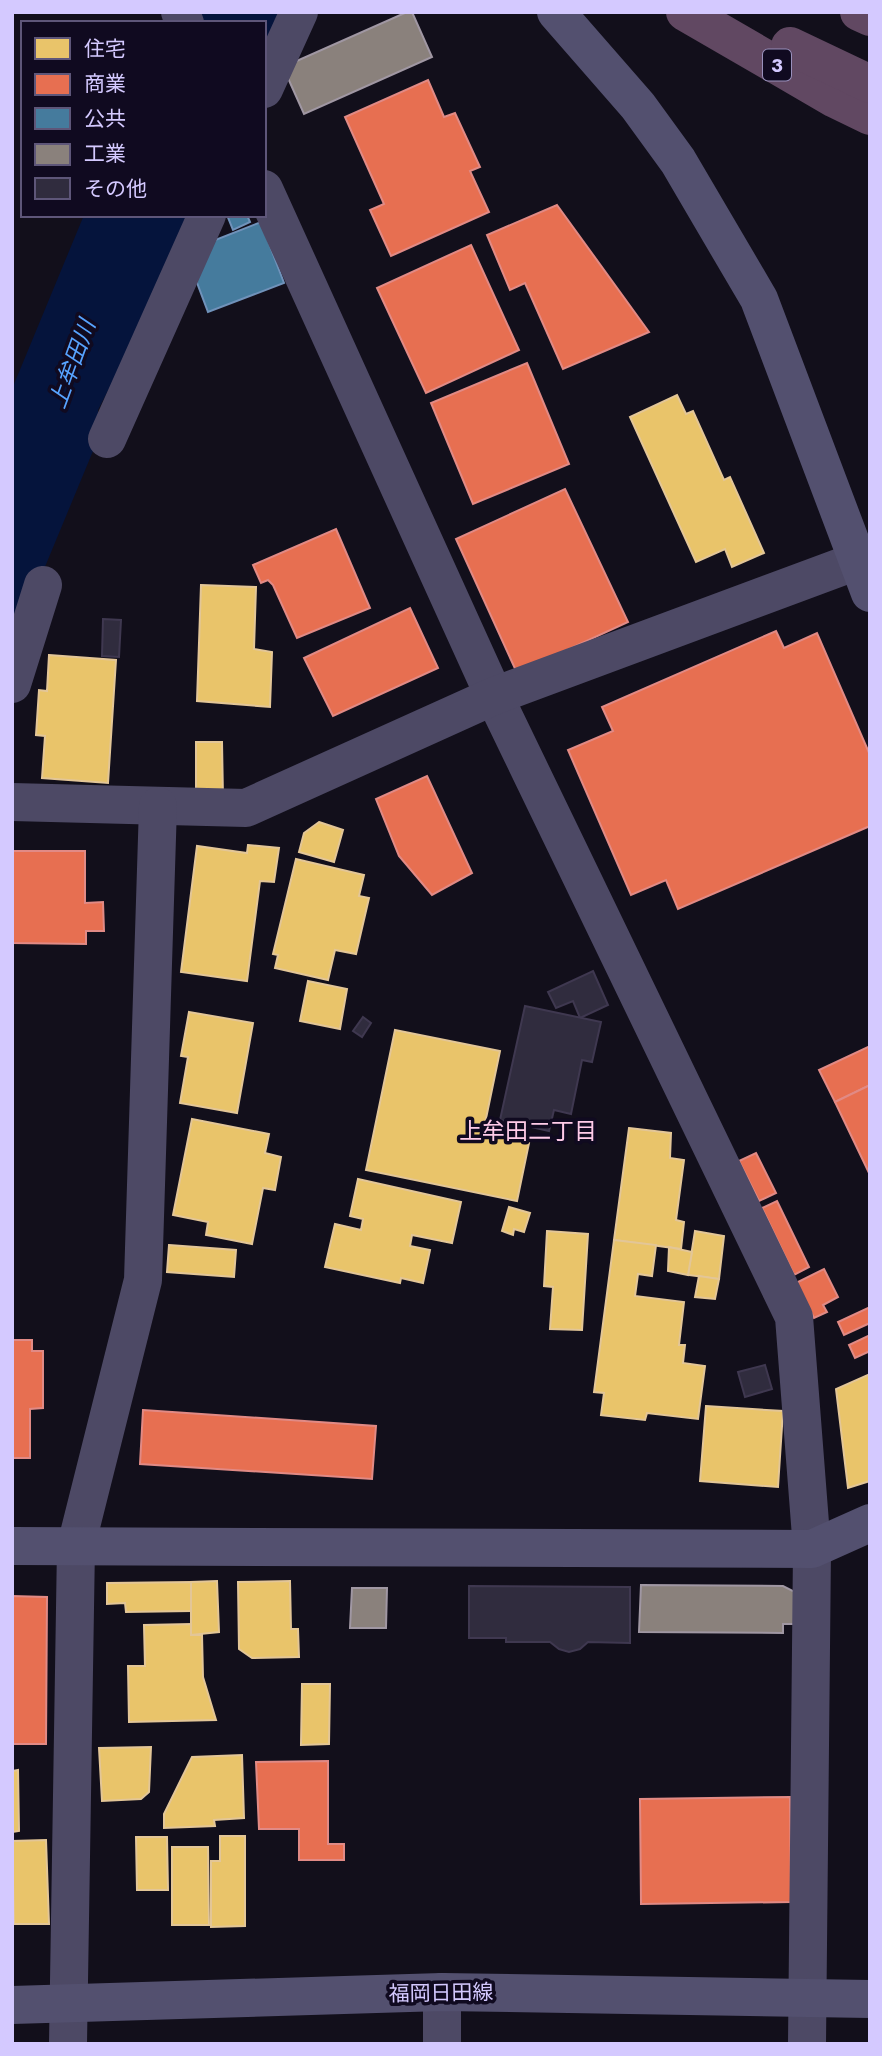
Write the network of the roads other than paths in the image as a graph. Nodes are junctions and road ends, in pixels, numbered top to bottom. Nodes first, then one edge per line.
1 (299, 12) edge
2 (556, 12) edge
3 (685, 12) edge
4 (729, 12) edge
5 (859, 12) edge
6 (870, 17) edge
7 (870, 84) edge
8 (266, 85) edge
9 (870, 116) edge
10 (266, 193) edge
11 (206, 217) edge
12 (107, 439) dead end
13 (864, 577) edge
14 (43, 585) dead end
15 (12, 684) edge
16 (494, 696) junction
17 (12, 802) edge
18 (158, 806) junction
19 (870, 1523) edge
20 (12, 1546) edge
21 (76, 1546) junction
22 (811, 1549) junction
23 (443, 1992) junction
24 (807, 1998) junction
25 (870, 1999) edge
26 (12, 2005) edge
27 (68, 2005) junction
28 (68, 2044) edge
29 (442, 2044) edge
30 (807, 2044) edge

1 - 8 street
2 - 13 street
3 - 9 highway, 3
4 - 7 highway
5 - 6 highway
10 - 16 street
11 - 12 street
13 - 16 street
14 - 15 street
16 - 18 street
16 - 22 street
17 - 18 street
18 - 21 street
19 - 22 street
20 - 21 street
21 - 22 street
21 - 27 street
22 - 24 street
23 - 24 street, 福岡日田線
23 - 27 street, 福岡日田線
23 - 29 street
24 - 25 street, 福岡日田線
24 - 30 street
26 - 27 street, 福岡日田線
27 - 28 street

